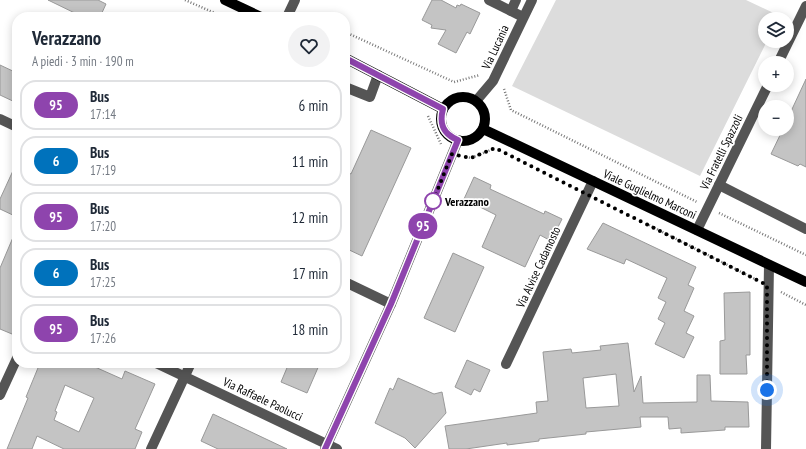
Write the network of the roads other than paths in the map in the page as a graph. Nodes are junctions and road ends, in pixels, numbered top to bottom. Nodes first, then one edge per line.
1 (226, 0) edge
2 (295, 0) edge
3 (489, 0) edge
4 (516, 0) edge
5 (532, 0) edge
6 (806, 6) edge
7 (511, 11) junction
8 (251, 12) edge
9 (289, 12) edge
10 (523, 17) junction
11 (781, 56) edge
12 (350, 61) edge
13 (378, 75) junction
14 (350, 88) edge
15 (765, 92) edge
16 (476, 101) junction
17 (443, 109) junction
18 (0, 119) edge
19 (12, 125) edge
20 (483, 129) junction
21 (458, 140) junction
22 (594, 181) junction
23 (719, 185) junction
24 (806, 229) edge
25 (697, 230) junction
26 (769, 265) junction
27 (806, 282) edge
28 (350, 284) edge
29 (391, 304) junction
30 (506, 364) dead end
31 (12, 368) edge
32 (167, 368) edge
33 (189, 368) edge
34 (185, 376) junction
35 (0, 395) edge
36 (326, 446) edge
37 (151, 449) edge
38 (337, 449) edge
39 (766, 449) edge

1 - 8 main road
2 - 9 street
3 - 7 street
4 - 7 street
5 - 10 street, Via Lucania
6 - 11 street
7 - 10 street
10 - 16 street, Via Lucania
12 - 13 main road
13 - 14 street
13 - 17 main road
15 - 23 street, Via Fratelli Spazzoli
16 - 17 main road
16 - 20 main road
17 - 21 main road
18 - 19 street
20 - 21 main road
20 - 22 main road, Viale Guglielmo Marconi
21 - 29 street
22 - 25 main road, Viale Guglielmo Marconi
22 - 30 street, Via Alvise Cadamosto
23 - 24 street
23 - 25 street, Via Fratelli Spazzoli
25 - 26 main road, Viale Guglielmo Marconi
26 - 27 main road, Viale Guglielmo Marconi
26 - 39 street
28 - 29 street
29 - 36 street
31 - 35 street
32 - 34 street, Via Raffaele Paolucci
33 - 34 street
34 - 36 street, Via Raffaele Paolucci
34 - 37 street
36 - 38 street, Via Raffaele Paolucci

